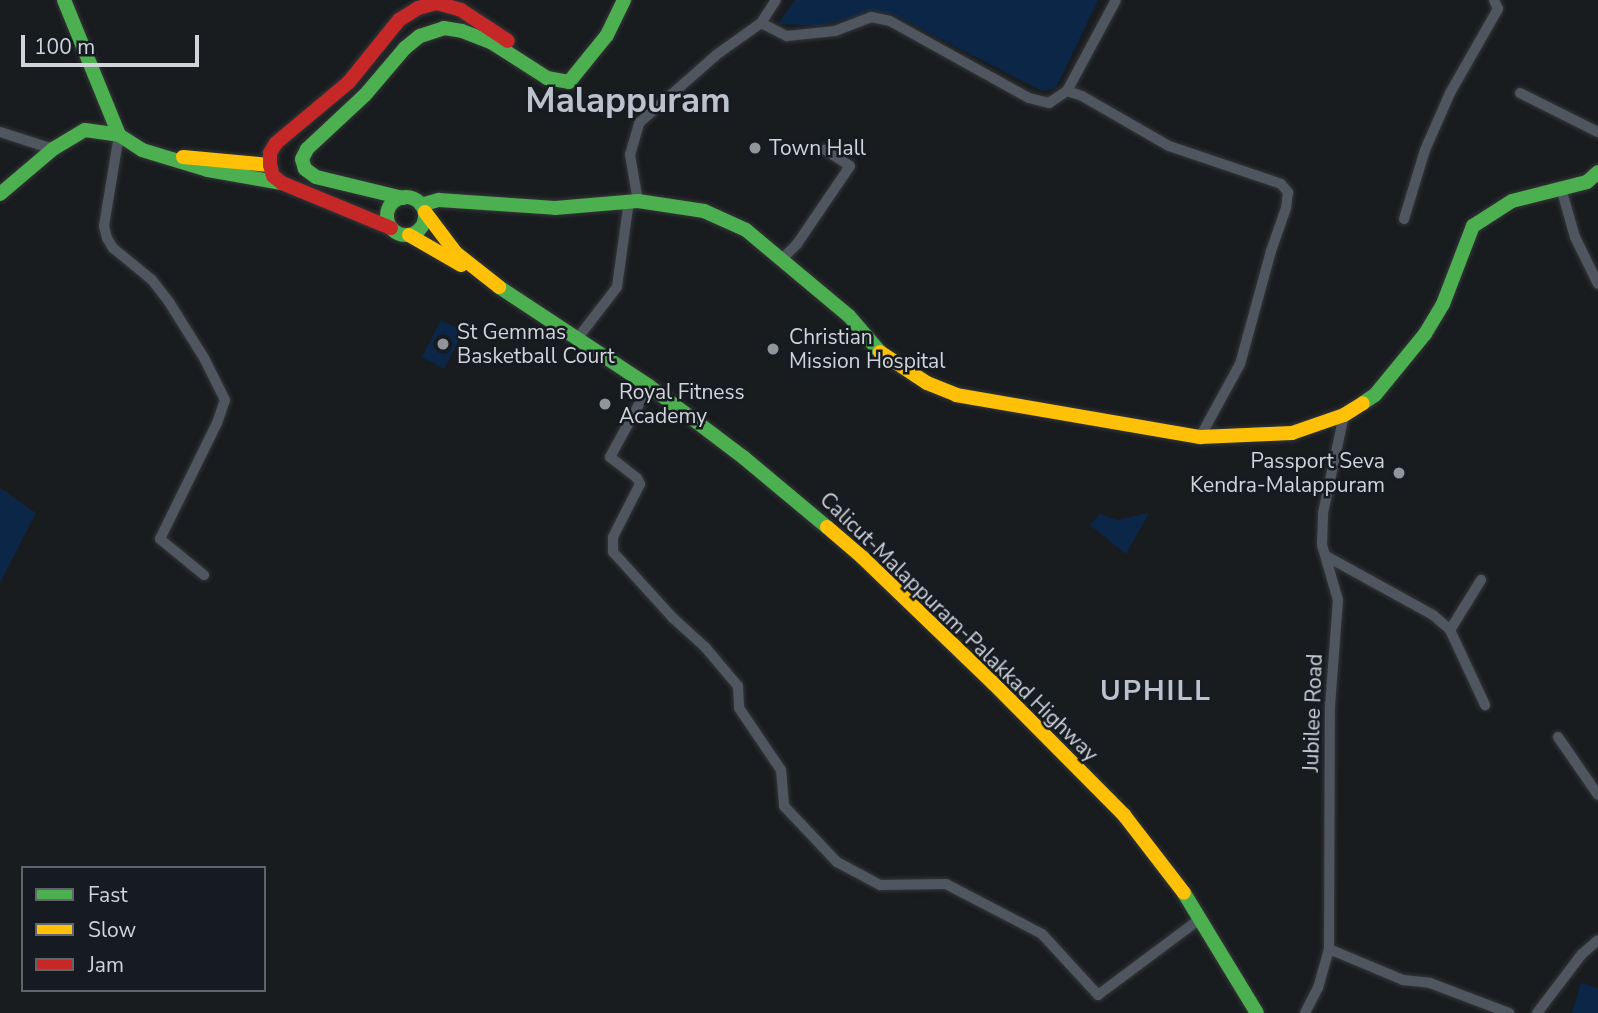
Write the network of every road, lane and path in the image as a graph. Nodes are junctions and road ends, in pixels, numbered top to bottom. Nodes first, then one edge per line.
1 (64, 0) edge
2 (624, 0) edge
3 (776, 0) edge
4 (1116, 0) edge
5 (1494, 0) edge
6 (761, 23) junction
7 (581, 68) junction
8 (1067, 91) junction
9 (1520, 93) dead end
10 (0, 131) edge
11 (1598, 132) edge
12 (120, 135) junction
13 (53, 149) junction
14 (825, 150) dead end
15 (167, 157) junction
16 (270, 165) junction
17 (1598, 172) edge
18 (282, 183) junction
19 (1561, 188) junction
20 (0, 194) edge
21 (403, 198) junction
22 (634, 201) junction
23 (423, 208) junction
24 (1404, 219) dead end
25 (391, 228) junction
26 (409, 235) junction
27 (781, 260) junction
28 (1598, 284) edge
29 (499, 287) junction
30 (577, 339) junction
31 (649, 386) junction
32 (1344, 415) junction
33 (1200, 437) junction
34 (1325, 556) junction
35 (204, 575) dead end
36 (1481, 580) dead end
37 (1450, 630) junction
38 (1485, 705) dead end
39 (1558, 737) dead end
40 (1598, 795) edge
41 (1200, 919) junction
42 (1598, 940) edge
43 (1329, 949) junction
44 (1257, 1013) edge
45 (1305, 1013) edge
46 (1509, 1013) edge
47 (1537, 1013) edge

1 - 12 main road
2 - 7 main road
3 - 6 street
4 - 8 street
5 - 24 street
6 - 8 street
6 - 22 street
7 - 16 main road
7 - 21 main road
8 - 33 street
9 - 11 street
10 - 13 street
12 - 13 main road
12 - 15 main road
12 - 35 street
13 - 20 main road
14 - 27 street
15 - 16 main road
15 - 18 main road
16 - 18 main road
17 - 19 main road
18 - 25 main road
19 - 28 street
19 - 32 main road
21 - 23 main road
21 - 25 main road
22 - 23 main road
22 - 27 main road
22 - 30 street
23 - 26 main road
23 - 29 main road, Calicut-Malappuram-Palakkad Highway
25 - 26 main road
26 - 29 main road, Calicut-Malappuram-Palakkad Highway
27 - 33 main road
29 - 30 main road, Calicut-Malappuram-Palakkad Highway
30 - 31 main road, Calicut-Malappuram-Palakkad Highway
31 - 41 main road, Calicut-Malappuram-Palakkad Highway
31 - 41 street
32 - 33 main road
32 - 34 street, Jubilee Road
34 - 37 street
34 - 43 street, Jubilee Road
36 - 37 street
37 - 38 street
39 - 40 street
41 - 44 main road, Calicut-Malappuram-Palakkad Highway
42 - 47 street
43 - 45 street, Jubilee Road
43 - 46 street

